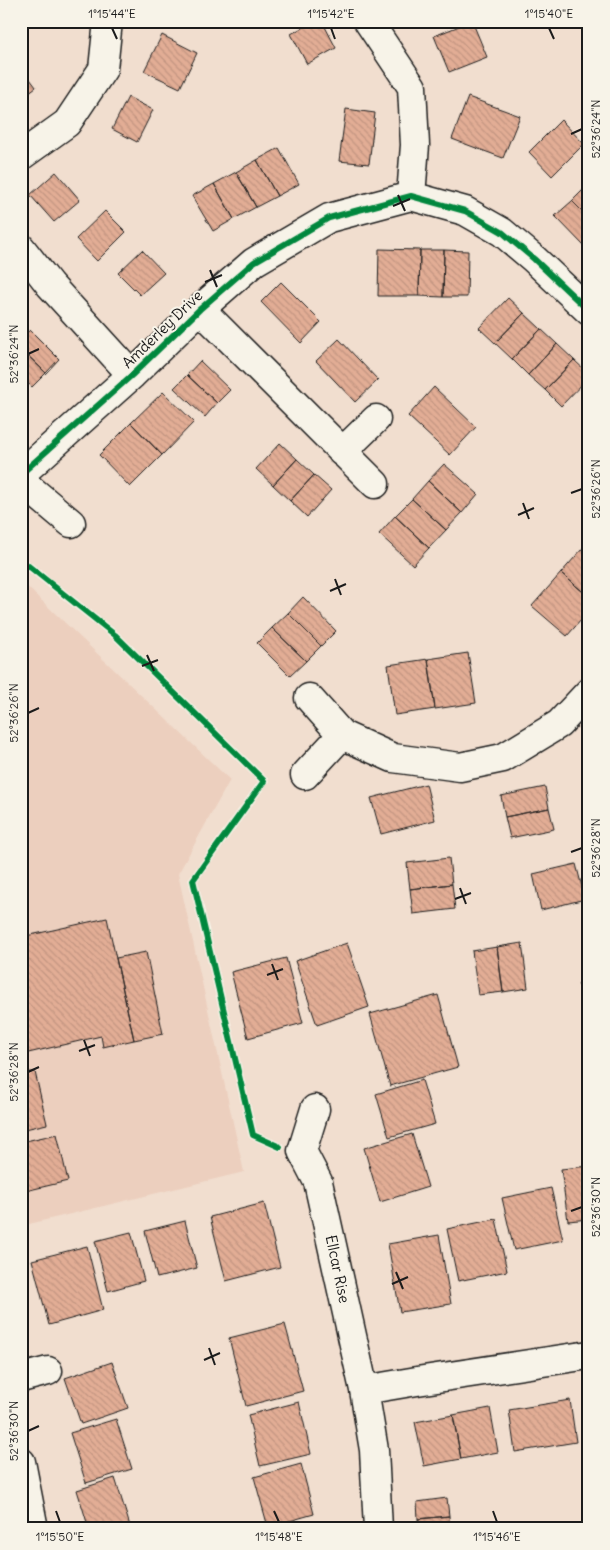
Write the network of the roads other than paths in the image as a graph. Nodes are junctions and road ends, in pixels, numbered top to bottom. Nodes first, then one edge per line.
1 (108, 21) edge
2 (368, 21) edge
3 (21, 156) edge
4 (411, 196) junction
5 (21, 248) edge
6 (200, 309) junction
7 (589, 311) edge
8 (132, 375) junction
9 (376, 419) dead end
10 (342, 452) junction
11 (21, 474) edge
12 (21, 481) edge
13 (375, 484) dead end
14 (71, 523) dead end
15 (589, 692) edge
16 (309, 698) dead end
17 (342, 735) junction
18 (306, 775) dead end
19 (315, 1109) dead end
20 (589, 1356) edge
21 (48, 1371) dead end
22 (21, 1378) edge
23 (364, 1390) junction
24 (21, 1462) edge
25 (34, 1529) edge
26 (378, 1529) edge

1 - 3 street
2 - 4 street
4 - 6 street, Amderley Drive
4 - 7 street
5 - 8 street
6 - 8 street, Amderley Drive
6 - 10 street, Amderley Drive
8 - 11 street, Amderley Drive
9 - 10 street
10 - 13 street, Amderley Drive
12 - 14 street
15 - 17 street
16 - 17 street
17 - 18 street
19 - 23 street, Ellcar Rise
20 - 23 street
21 - 22 street
23 - 26 street, Ellcar Rise
24 - 25 street

